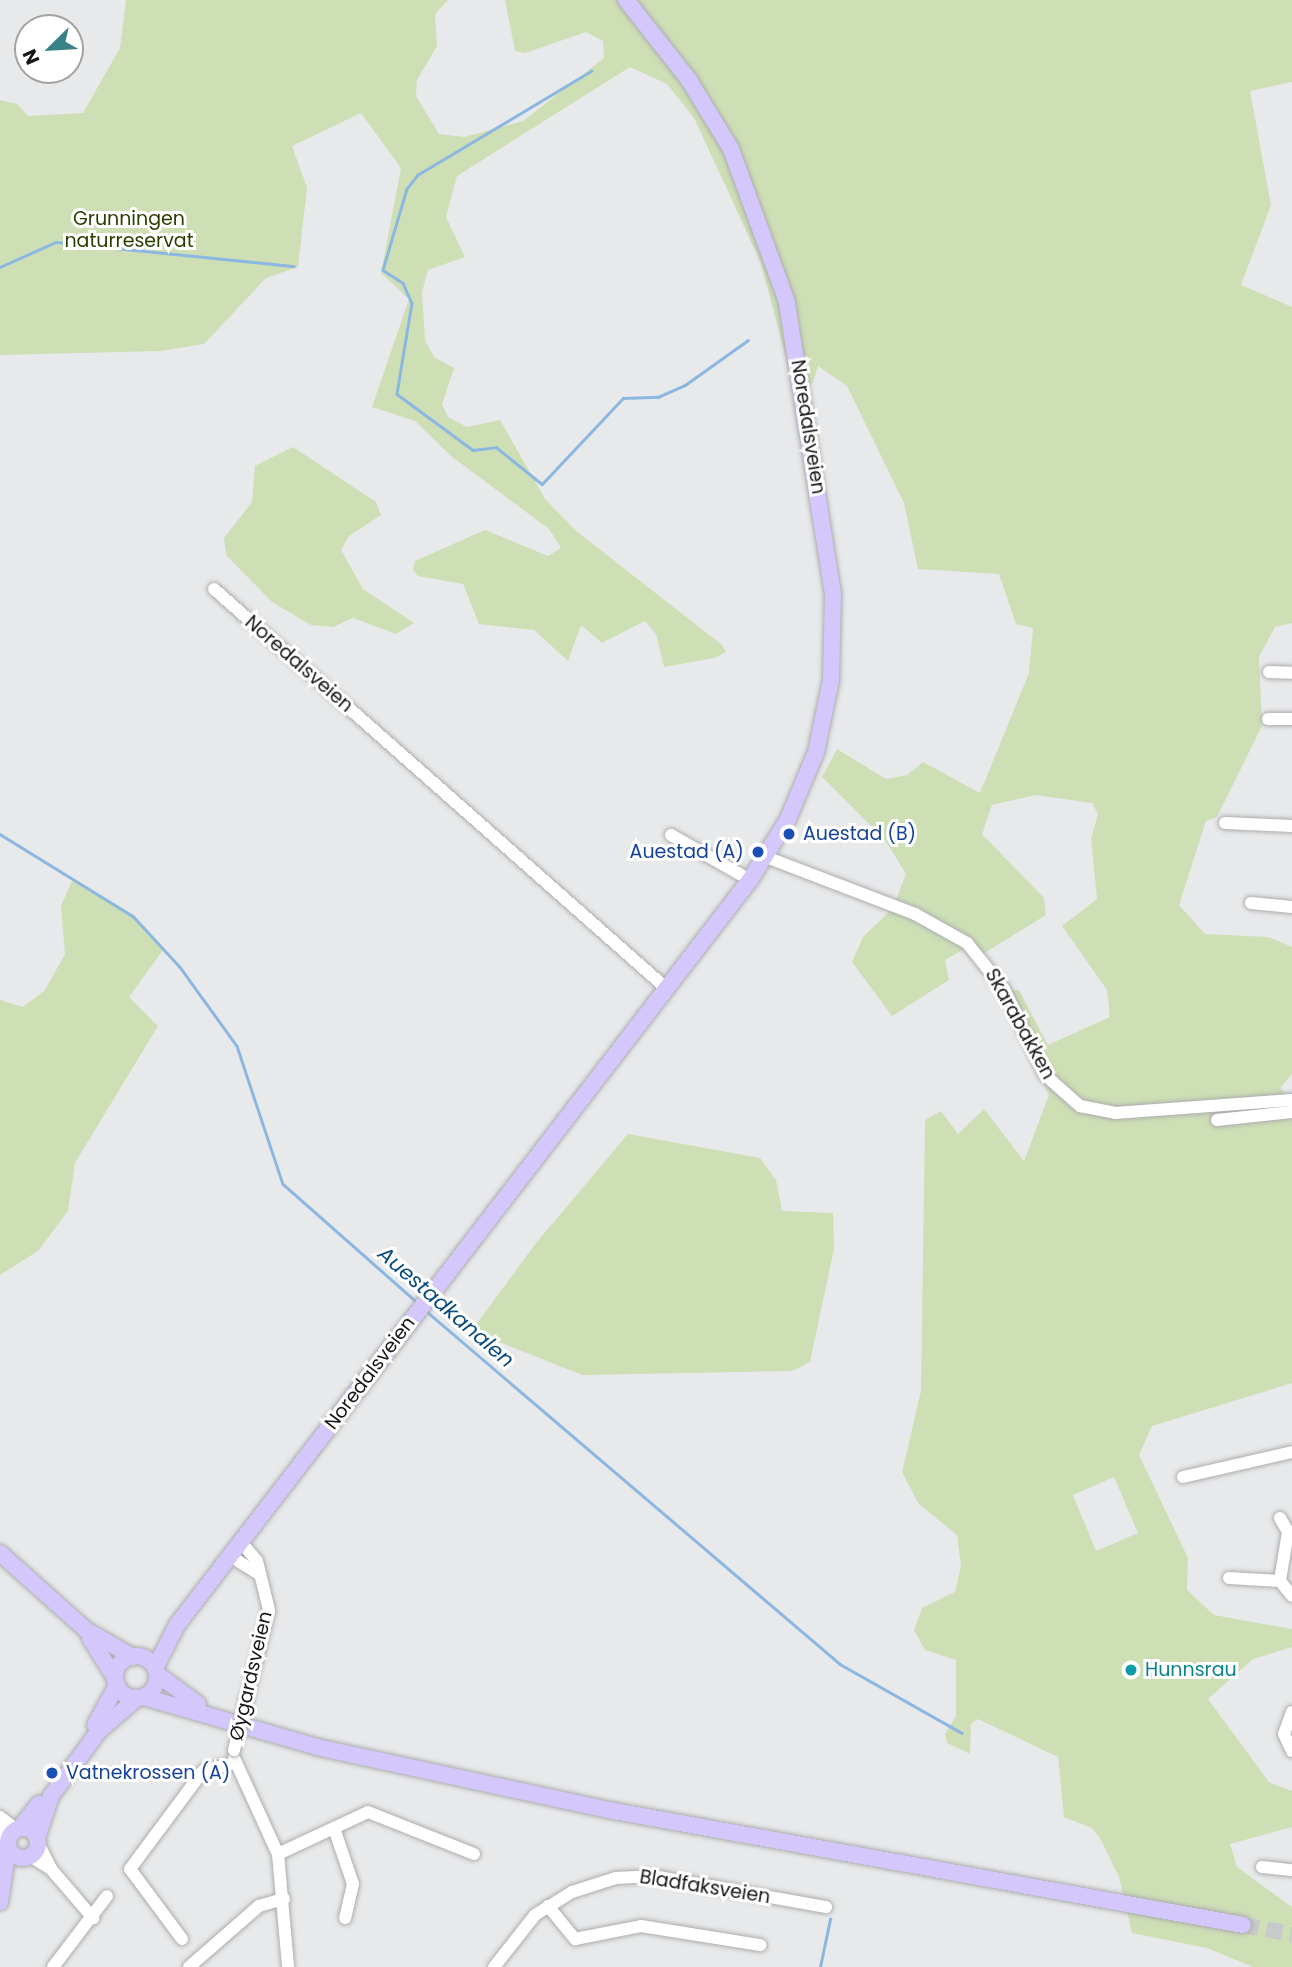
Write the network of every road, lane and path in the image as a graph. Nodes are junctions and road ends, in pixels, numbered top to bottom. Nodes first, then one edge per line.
1 (626, 0) edge
2 (214, 589) dead end
3 (1269, 672) dead end
4 (1292, 673) edge
5 (1268, 719) dead end
6 (1292, 719) edge
7 (1225, 823) dead end
8 (1292, 826) edge
9 (671, 835) dead end
10 (766, 857) junction
11 (750, 880) junction
12 (1251, 903) dead end
13 (1292, 907) edge
14 (667, 989) junction
15 (1292, 1100) edge
16 (1292, 1112) edge
17 (1217, 1120) dead end
18 (1292, 1452) edge
19 (1182, 1477) dead end
20 (1280, 1518) dead end
21 (241, 1542) junction
22 (0, 1553) edge
23 (230, 1556) junction
24 (259, 1574) junction
25 (1229, 1577) dead end
26 (1280, 1581) junction
27 (1292, 1595) edge
28 (177, 1625) junction
29 (86, 1630) junction
30 (137, 1657) junction
31 (156, 1671) junction
32 (116, 1681) junction
33 (140, 1697) junction
34 (1292, 1712) edge
35 (224, 1720) junction
36 (1292, 1751) edge
37 (234, 1757) junction
38 (0, 1816) edge
39 (334, 1828) junction
40 (10, 1835) edge
41 (32, 1849) junction
42 (278, 1854) junction
43 (474, 1854) dead end
44 (1262, 1867) dead end
45 (1292, 1870) edge
46 (107, 1896) dead end
47 (1, 1898) edge
48 (284, 1899) junction
49 (548, 1906) junction
50 (826, 1907) dead end
51 (345, 1917) dead end
52 (93, 1918) junction
53 (1244, 1925) tunnel mouth
54 (182, 1939) dead end
55 (760, 1945) dead end
56 (53, 1967) edge
57 (190, 1967) edge
58 (288, 1967) edge
59 (494, 1967) edge

1 - 10 main road, Noredalsveien
2 - 14 street, Noredalsveien
3 - 4 street
5 - 6 street
7 - 8 street
9 - 11 street
10 - 11 main road, Noredalsveien
10 - 15 street, Skarabakken
11 - 14 main road, Noredalsveien
12 - 13 street
14 - 21 main road, Noredalsveien
16 - 17 street
18 - 19 street
20 - 26 street
21 - 23 main road, Noredalsveien
21 - 24 street, Øygardsveien
22 - 29 main road
23 - 24 street
23 - 28 main road, Noredalsveien
24 - 37 street, Øygardsveien, bridge
25 - 26 street
26 - 27 street
28 - 30 main road, Noredalsveien
28 - 31 main road, Noredalsveien
29 - 30 main road
29 - 32 main road
30 - 31 main road
30 - 32 main road, Noredalsveien
31 - 33 main road, Noredalsveien
31 - 35 main road
32 - 33 main road
32 - 40 main road, Noredalsveien
33 - 35 main road
33 - 41 main road, Noredalsveien
34 - 36 street
35 - 53 main road
37 - 42 street, Øygardsveien
37 - 54 street
38 - 40 street
39 - 42 street
39 - 43 street
39 - 51 street
40 - 41 main road
40 - 41 main road
40 - 47 main road
41 - 47 main road, Noredalsveien
41 - 52 street
42 - 48 street, Øygardsveien
44 - 45 street
46 - 52 street
48 - 57 street
48 - 58 street, Øygardsveien
49 - 50 street, Bladfaksveien
49 - 55 street
49 - 59 street, Bladfaksveien
52 - 56 street

